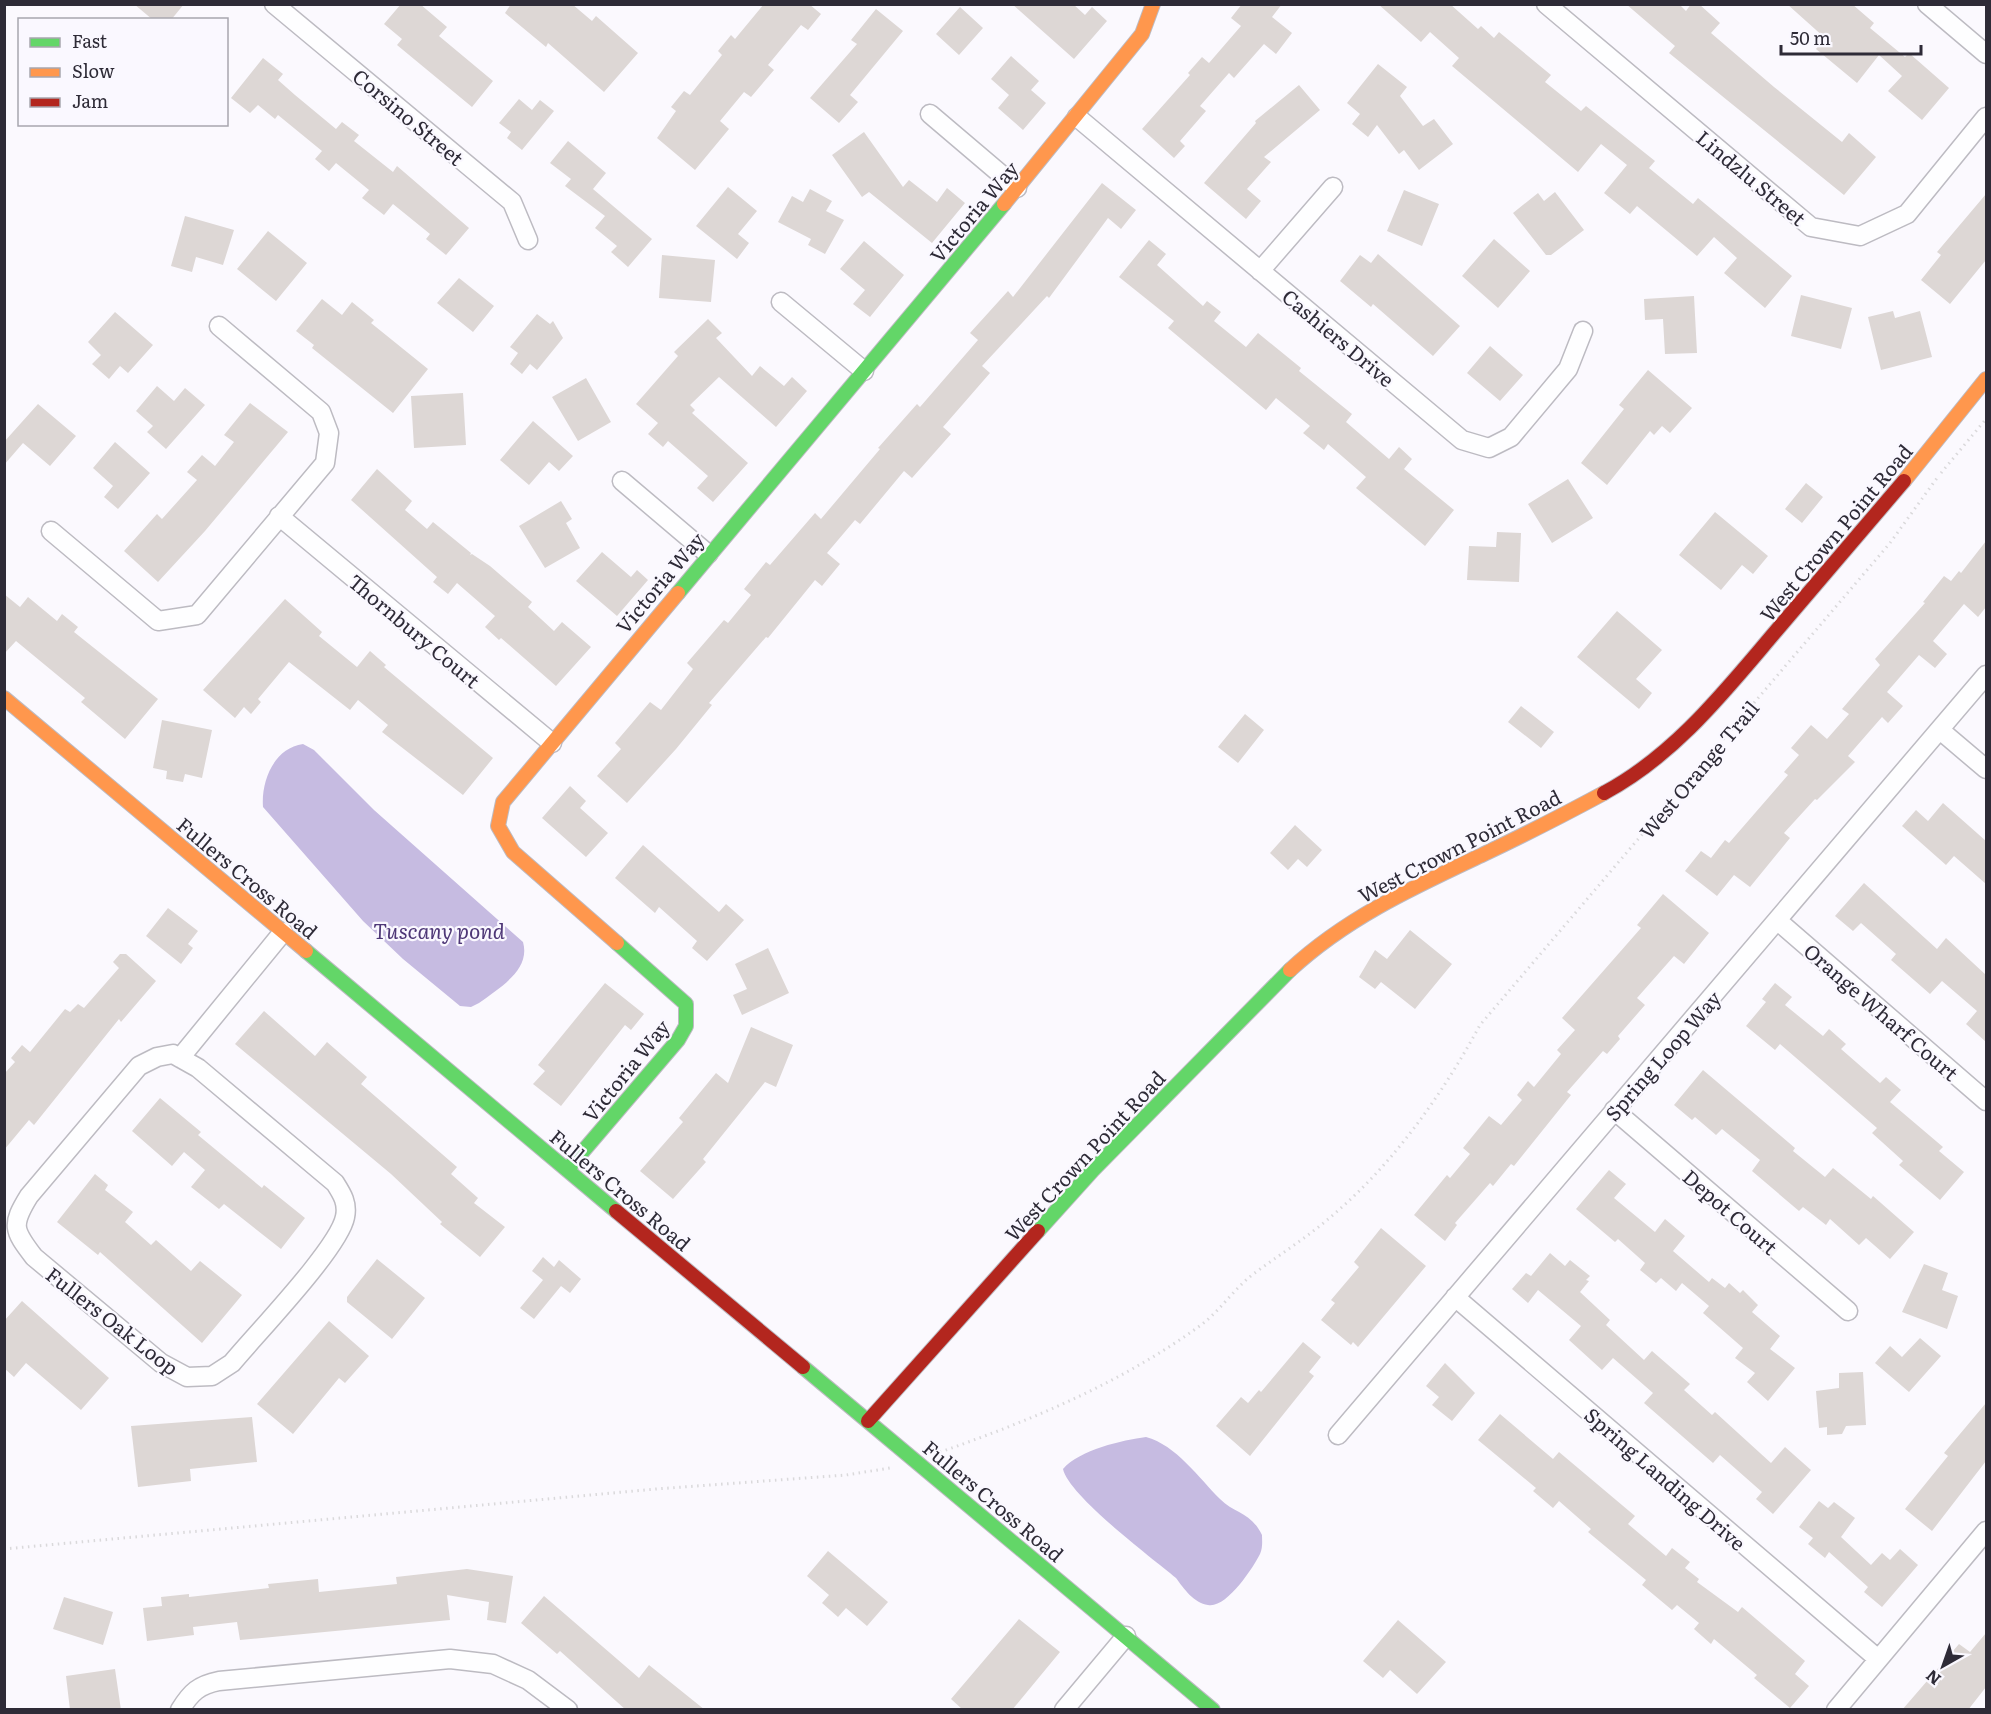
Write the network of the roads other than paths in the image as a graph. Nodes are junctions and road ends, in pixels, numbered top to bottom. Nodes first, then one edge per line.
1 (274, 4) edge
2 (1153, 4) edge
3 (1546, 4) edge
4 (1927, 4) edge
5 (1986, 54) edge
6 (930, 114) dead end
7 (1077, 117) junction
8 (1986, 117) edge
9 (1333, 187) dead end
10 (1017, 188) junction
11 (528, 240) dead end
12 (1260, 271) junction
13 (781, 302) dead end
14 (219, 326) dead end
15 (1583, 331) dead end
16 (864, 371) junction
17 (1986, 379) edge
18 (622, 481) dead end
19 (279, 516) junction
20 (51, 531) dead end
21 (708, 554) junction
22 (1986, 675) edge
23 (4, 698) edge
24 (1940, 729) junction
25 (552, 744) junction
26 (1986, 769) edge
27 (1778, 921) junction
28 (283, 932) junction
29 (180, 1058) junction
30 (1986, 1101) edge
31 (1614, 1110) junction
32 (567, 1170) junction
33 (1455, 1298) junction
34 (1848, 1311) dead end
35 (868, 1421) junction
36 (1338, 1435) dead end
37 (1986, 1532) edge
38 (1126, 1636) junction
39 (1878, 1659) junction
40 (180, 1710) edge
41 (568, 1710) edge
42 (1064, 1710) edge
43 (1213, 1710) edge
44 (1836, 1710) edge

1 - 11 street, Corsino Street
2 - 7 street, Victoria Way
3 - 8 street, Lindzlu Street
4 - 5 street
6 - 10 street
7 - 10 street, Victoria Way
7 - 12 street, Cashiers Drive
9 - 12 street
10 - 16 street, Victoria Way
12 - 15 street, Cashiers Drive
13 - 16 street
14 - 19 street
16 - 21 street, Victoria Way
17 - 35 street, West Crown Point Road
18 - 21 street
19 - 20 street
19 - 25 street, Thornbury Court
21 - 25 street, Victoria Way
22 - 24 street, Spring Loop Way
23 - 28 street, Fullers Cross Road
24 - 26 street
24 - 27 street, Spring Loop Way
25 - 32 street, Victoria Way
27 - 30 street, Orange Wharf Court
27 - 31 street, Spring Loop Way
28 - 29 street
28 - 32 street, Fullers Cross Road
29 - 29 street, Fullers Oak Loop
31 - 33 street, Spring Loop Way
31 - 34 street, Depot Court
32 - 35 street, Fullers Cross Road
33 - 36 street, Spring Loop Way
33 - 39 street, Spring Landing Drive
35 - 38 street, Fullers Cross Road
37 - 39 street
38 - 42 street
38 - 43 street, Fullers Cross Road
39 - 44 street
40 - 41 street

